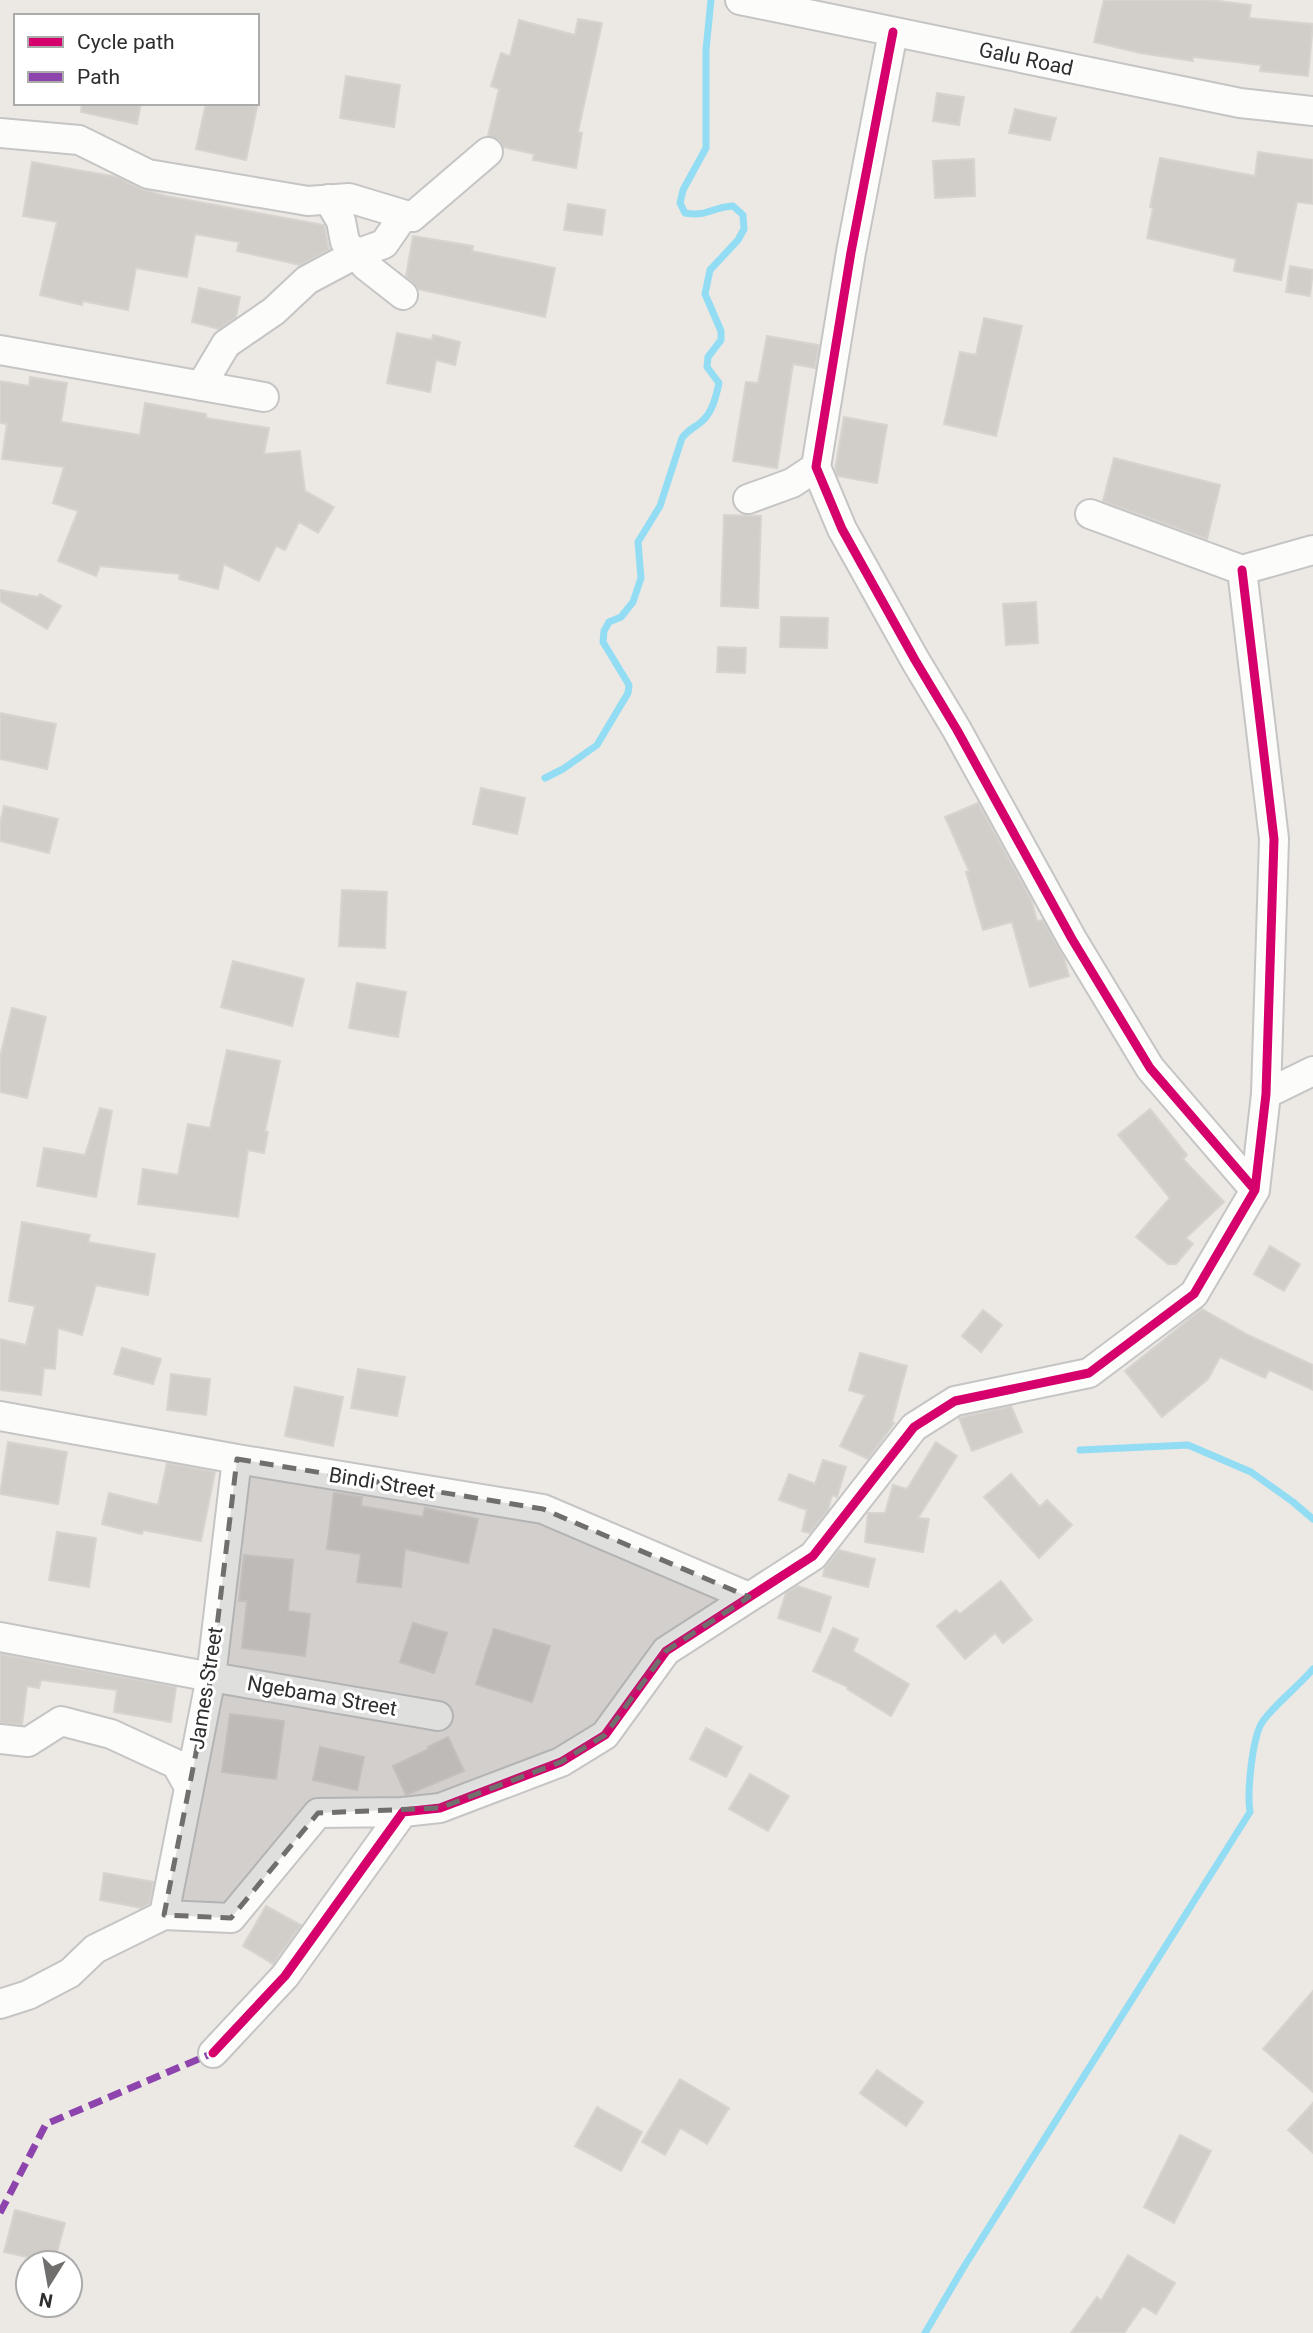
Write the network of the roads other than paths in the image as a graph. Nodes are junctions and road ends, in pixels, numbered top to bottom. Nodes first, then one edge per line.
1 (740, 0) edge
2 (894, 32) junction
3 (1313, 111) edge
4 (0, 133) edge
5 (488, 152) dead end
6 (328, 199) junction
7 (404, 215) junction
8 (356, 254) junction
9 (403, 295) dead end
10 (0, 349) edge
11 (201, 386) junction
12 (264, 397) dead end
13 (816, 467) junction
14 (748, 499) dead end
15 (1090, 514) dead end
16 (1313, 550) edge
17 (1241, 570) junction
18 (1313, 1071) edge
19 (1266, 1094) junction
20 (1255, 1190) junction
21 (0, 1416) edge
22 (237, 1459) junction
23 (750, 1597) junction
24 (0, 1637) edge
25 (211, 1676) junction
26 (438, 1716) dead end
27 (0, 1739) edge
28 (189, 1787) junction
29 (403, 1812) junction
30 (164, 1915) junction
31 (0, 2004) edge
32 (213, 2053) dead end

1 - 2 street, Galu Road
2 - 3 street, Galu Road
2 - 13 street
4 - 6 street
5 - 7 street
6 - 7 street
6 - 8 street
7 - 8 street
8 - 9 street
8 - 11 street
10 - 11 street
11 - 12 street
13 - 14 street
13 - 20 street
15 - 17 street
16 - 17 street
17 - 19 street
18 - 19 street
19 - 20 street
20 - 23 street
21 - 22 street, Bindi Street
22 - 23 street, Bindi Street
22 - 25 street, James Street
23 - 29 street
24 - 25 street, Ngebama Street
25 - 26 street, Ngebama Street
25 - 28 street, James Street
27 - 28 street
28 - 30 street, James Street
29 - 30 street
29 - 32 street
30 - 31 street

